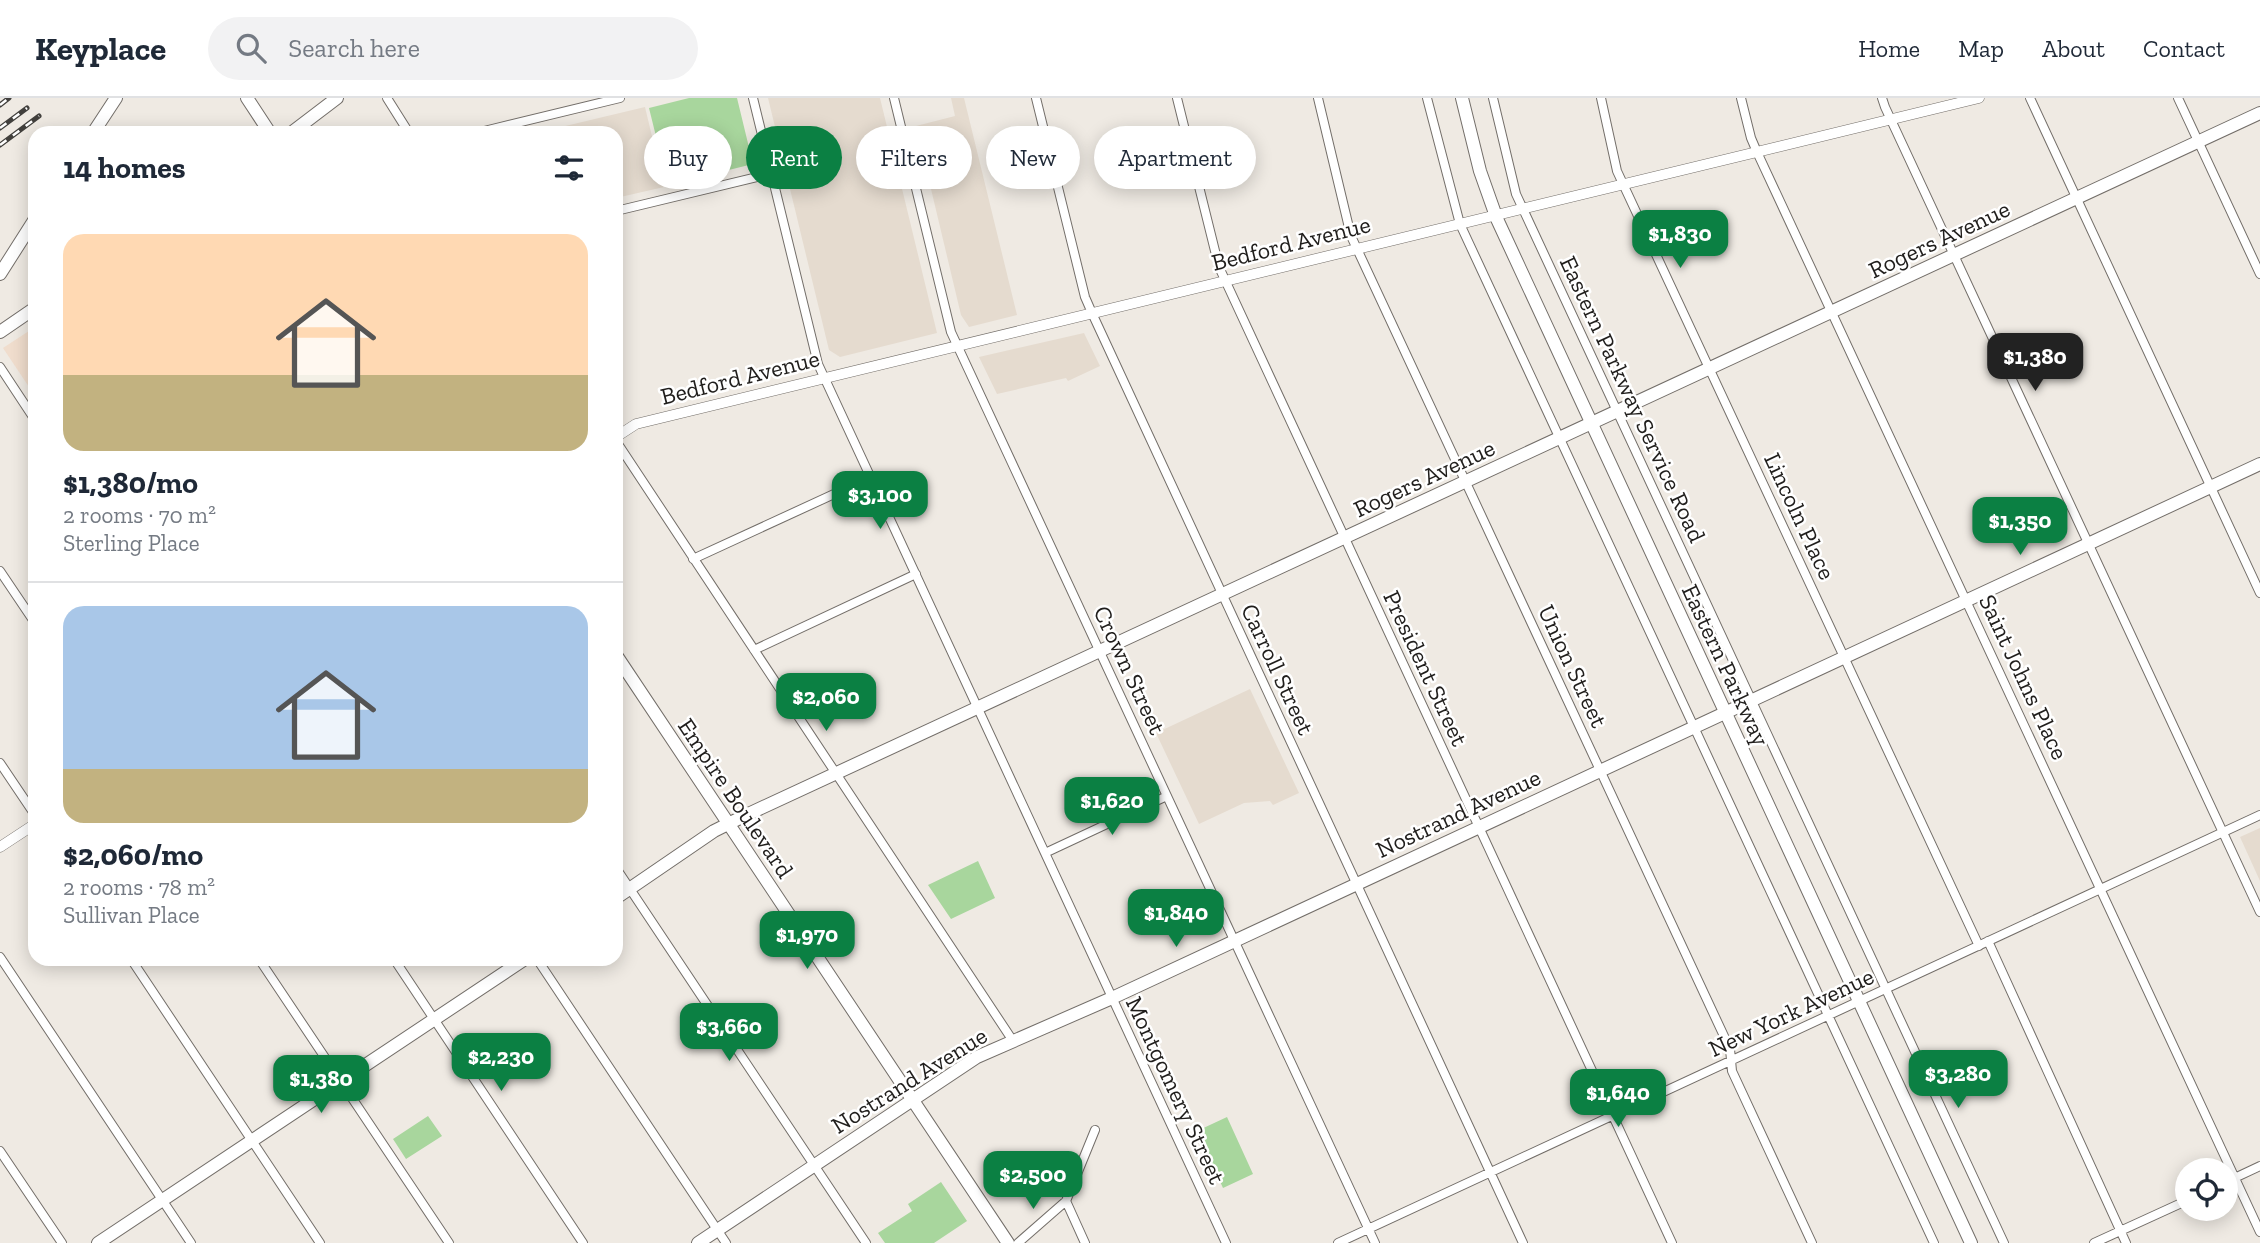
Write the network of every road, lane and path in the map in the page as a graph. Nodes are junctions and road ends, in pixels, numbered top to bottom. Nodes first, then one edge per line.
1 (116, 98) edge
2 (247, 98) edge
3 (337, 98) edge
4 (387, 98) edge
5 (620, 98) edge
6 (753, 98) edge
7 (894, 98) edge
8 (1036, 98) edge
9 (1177, 98) edge
10 (1318, 98) edge
11 (1427, 98) edge
12 (1462, 98) edge
13 (1493, 98) edge
14 (1601, 98) edge
15 (1741, 98) edge
16 (1882, 98) edge
17 (1979, 98) edge
18 (2030, 98) edge
19 (2178, 98) edge
20 (2260, 113) edge
21 (1891, 120) junction
22 (98, 126) edge
23 (265, 126) edge
24 (300, 126) edge
25 (405, 126) edge
26 (505, 126) edge
27 (759, 126) edge
28 (2199, 142) junction
29 (1757, 152) junction
30 (746, 180) edge
31 (1624, 184) junction
32 (774, 189) edge
33 (2076, 198) junction
34 (623, 209) edge
35 (1523, 209) junction
36 (1495, 216) junction
37 (1460, 224) junction
38 (28, 230) edge
39 (1357, 248) junction
40 (1955, 255) junction
41 (0, 274) edge
42 (2260, 274) edge
43 (1225, 281) junction
44 (1833, 312) junction
45 (28, 313) edge
46 (1091, 313) junction
47 (0, 332) edge
48 (958, 346) junction
49 (0, 367) edge
50 (1710, 368) junction
51 (824, 378) junction
52 (28, 409) edge
53 (1618, 411) junction
54 (1591, 424) junction
55 (623, 434) edge
56 (1560, 438) junction
57 (623, 450) edge
58 (2260, 464) edge
59 (871, 477) junction
60 (1466, 482) junction
61 (2211, 487) junction
62 (1344, 538) junction
63 (2088, 544) junction
64 (694, 559) junction
65 (0, 571) edge
66 (916, 574) junction
67 (2260, 593) edge
68 (1222, 595) junction
69 (1966, 600) junction
70 (28, 613) edge
71 (754, 650) junction
72 (1100, 652) junction
73 (1844, 657) junction
74 (623, 665) edge
75 (1752, 700) junction
76 (978, 708) junction
77 (1725, 712) junction
78 (1694, 727) junction
79 (0, 763) edge
80 (1601, 770) junction
81 (836, 774) junction
82 (1167, 796) junction
83 (28, 805) edge
84 (2260, 815) edge
85 (729, 824) junction
86 (1478, 827) junction
87 (28, 829) edge
88 (2223, 832) junction
89 (0, 847) edge
90 (1045, 853) junction
91 (623, 878) edge
92 (1356, 884) junction
93 (630, 889) junction
94 (2101, 889) junction
95 (623, 894) edge
96 (2260, 912) edge
97 (1234, 940) junction
98 (1988, 941) junction
99 (1979, 946) junction
100 (0, 957) edge
101 (136, 966) edge
102 (265, 966) edge
103 (399, 966) edge
104 (515, 966) edge
105 (542, 966) edge
106 (1886, 989) junction
107 (1111, 998) junction
108 (1859, 1001) junction
109 (1828, 1016) junction
110 (434, 1020) junction
111 (1013, 1041) junction
112 (1731, 1060) junction
113 (341, 1081) junction
114 (912, 1101) junction
115 (1612, 1116) junction
116 (1095, 1130) dead end
117 (252, 1141) junction
118 (0, 1151) edge
119 (2220, 1158) edge
120 (814, 1166) junction
121 (2260, 1166) edge
122 (1490, 1172) junction
123 (2238, 1176) edge
124 (2238, 1194) edge
125 (163, 1200) junction
126 (1066, 1200) junction
127 (2175, 1206) edge
128 (1368, 1229) junction
129 (717, 1230) junction
130 (2121, 1231) junction
131 (2260, 1232) edge
132 (62, 1243) edge
133 (98, 1243) edge
134 (191, 1243) edge
135 (320, 1243) edge
136 (449, 1243) edge
137 (583, 1243) edge
138 (698, 1243) edge
139 (726, 1243) edge
140 (866, 1243) edge
141 (1008, 1243) edge
142 (1018, 1243) edge
143 (1085, 1243) edge
144 (1226, 1243) edge
145 (1338, 1243) edge
146 (1375, 1243) edge
147 (1523, 1243) edge
148 (1672, 1243) edge
149 (1812, 1243) edge
150 (1934, 1243) edge
151 (1971, 1243) edge
152 (2004, 1243) edge
153 (2094, 1243) edge
154 (2126, 1243) edge

1 - 22 main road
2 - 23 main road
3 - 24 main road
4 - 25 street
5 - 26 street
6 - 27 street, Montgomery Street
7 - 48 street, Crown Street
8 - 46 street, Carroll Street
9 - 43 street, President Street
10 - 39 street, Union Street
11 - 37 street
12 - 36 main road, Eastern Parkway
13 - 35 street, Eastern Parkway Service Road
14 - 31 street, Lincoln Place
15 - 29 street, Saint Johns Place
16 - 21 street
17 - 21 street, Bedford Avenue
18 - 33 street
19 - 28 street
20 - 28 main road, Rogers Avenue
21 - 29 street, Bedford Avenue
21 - 40 street
28 - 33 main road, Rogers Avenue
28 - 42 street
29 - 31 street, Bedford Avenue
29 - 44 street, Saint Johns Place
30 - 34 street
31 - 35 street, Bedford Avenue
31 - 50 street, Lincoln Place
32 - 51 street, Montgomery Street
33 - 40 main road, Rogers Avenue
33 - 61 street
35 - 36 street, Bedford Avenue
35 - 53 street, Eastern Parkway Service Road
36 - 37 street, Bedford Avenue
36 - 54 main road, Eastern Parkway
37 - 39 street, Bedford Avenue
37 - 56 street
38 - 41 main road
39 - 43 street, Bedford Avenue
39 - 60 street, Union Street
40 - 44 main road, Rogers Avenue
40 - 63 street
43 - 46 street, Bedford Avenue
43 - 62 street, President Street
44 - 50 main road, Rogers Avenue
44 - 69 street, Saint Johns Place
45 - 47 main road
46 - 48 street, Bedford Avenue
46 - 68 street, Carroll Street
48 - 51 street, Bedford Avenue
48 - 72 street, Crown Street
49 - 52 street
50 - 53 main road, Rogers Avenue
50 - 73 street, Lincoln Place
51 - 55 street, Bedford Avenue
51 - 59 street, Montgomery Street
53 - 54 main road, Rogers Avenue
53 - 75 street, Eastern Parkway Service Road
54 - 56 main road, Rogers Avenue
54 - 77 main road, Eastern Parkway
56 - 60 main road, Rogers Avenue
56 - 78 street
57 - 64 street
58 - 61 main road, Nostrand Avenue
59 - 64 street
59 - 66 street, Montgomery Street
60 - 62 main road, Rogers Avenue
60 - 80 street, Union Street
61 - 63 main road, Nostrand Avenue
61 - 67 street
62 - 68 main road, Rogers Avenue
62 - 86 street, President Street
63 - 69 main road, Nostrand Avenue
63 - 88 street
64 - 71 street
65 - 70 street
66 - 71 street
66 - 76 street, Montgomery Street
68 - 72 main road, Rogers Avenue
68 - 92 street, Carroll Street
69 - 73 main road, Nostrand Avenue
69 - 94 street, Saint Johns Place
71 - 81 street
72 - 76 main road, Rogers Avenue
72 - 82 street, Crown Street
73 - 75 main road, Nostrand Avenue
73 - 99 street, Lincoln Place
74 - 85 main road, Empire Boulevard
75 - 77 main road, Nostrand Avenue
75 - 106 street, Eastern Parkway Service Road
76 - 81 main road, Rogers Avenue
76 - 90 street, Montgomery Street
77 - 78 main road, Nostrand Avenue
77 - 108 main road, Eastern Parkway
78 - 80 main road, Nostrand Avenue
78 - 109 street
79 - 83 street
80 - 86 main road, Nostrand Avenue
80 - 112 street, Union Street
81 - 85 main road, Rogers Avenue
81 - 111 street
82 - 90 street
82 - 97 street, Crown Street
84 - 88 street, New York Avenue
85 - 93 main road, Rogers Avenue
85 - 114 main road, Empire Boulevard
86 - 92 main road, Nostrand Avenue
86 - 115 street, President Street
87 - 89 street
88 - 94 street, New York Avenue
88 - 96 street
90 - 107 street, Montgomery Street
91 - 93 street
92 - 97 main road, Nostrand Avenue
92 - 122 street, Carroll Street
93 - 95 main road, Rogers Avenue
93 - 120 street
94 - 98 street, New York Avenue
94 - 119 street, Saint Johns Place
97 - 107 main road, Nostrand Avenue
97 - 128 street, Crown Street
98 - 99 street, New York Avenue
98 - 130 street
99 - 106 street, New York Avenue
100 - 125 street
101 - 117 street
102 - 113 street
103 - 110 street
104 - 110 main road
105 - 129 street
106 - 108 street, New York Avenue
106 - 152 street, Eastern Parkway Service Road
107 - 111 main road, Nostrand Avenue
107 - 144 street, Montgomery Street
108 - 109 street, New York Avenue
108 - 151 main road, Eastern Parkway
109 - 112 street, New York Avenue
109 - 150 street
110 - 113 main road
110 - 137 street
111 - 114 main road, Nostrand Avenue
112 - 115 street, New York Avenue
112 - 149 street, Union Street
113 - 117 main road
113 - 136 street
114 - 120 main road, Nostrand Avenue
114 - 141 main road, Empire Boulevard
115 - 122 street, New York Avenue
115 - 148 street, President Street
116 - 126 street
117 - 125 main road
117 - 135 street
118 - 132 street
120 - 129 main road, Nostrand Avenue
120 - 140 street
121 - 123 street
122 - 128 street, New York Avenue
122 - 147 street, Carroll Street
124 - 131 street, Saint Johns Place
125 - 133 main road
125 - 134 street
126 - 142 street
126 - 143 street
127 - 130 street
128 - 145 street, New York Avenue
128 - 146 street, Crown Street
129 - 138 main road, Nostrand Avenue
129 - 139 street
130 - 153 street
130 - 154 street

